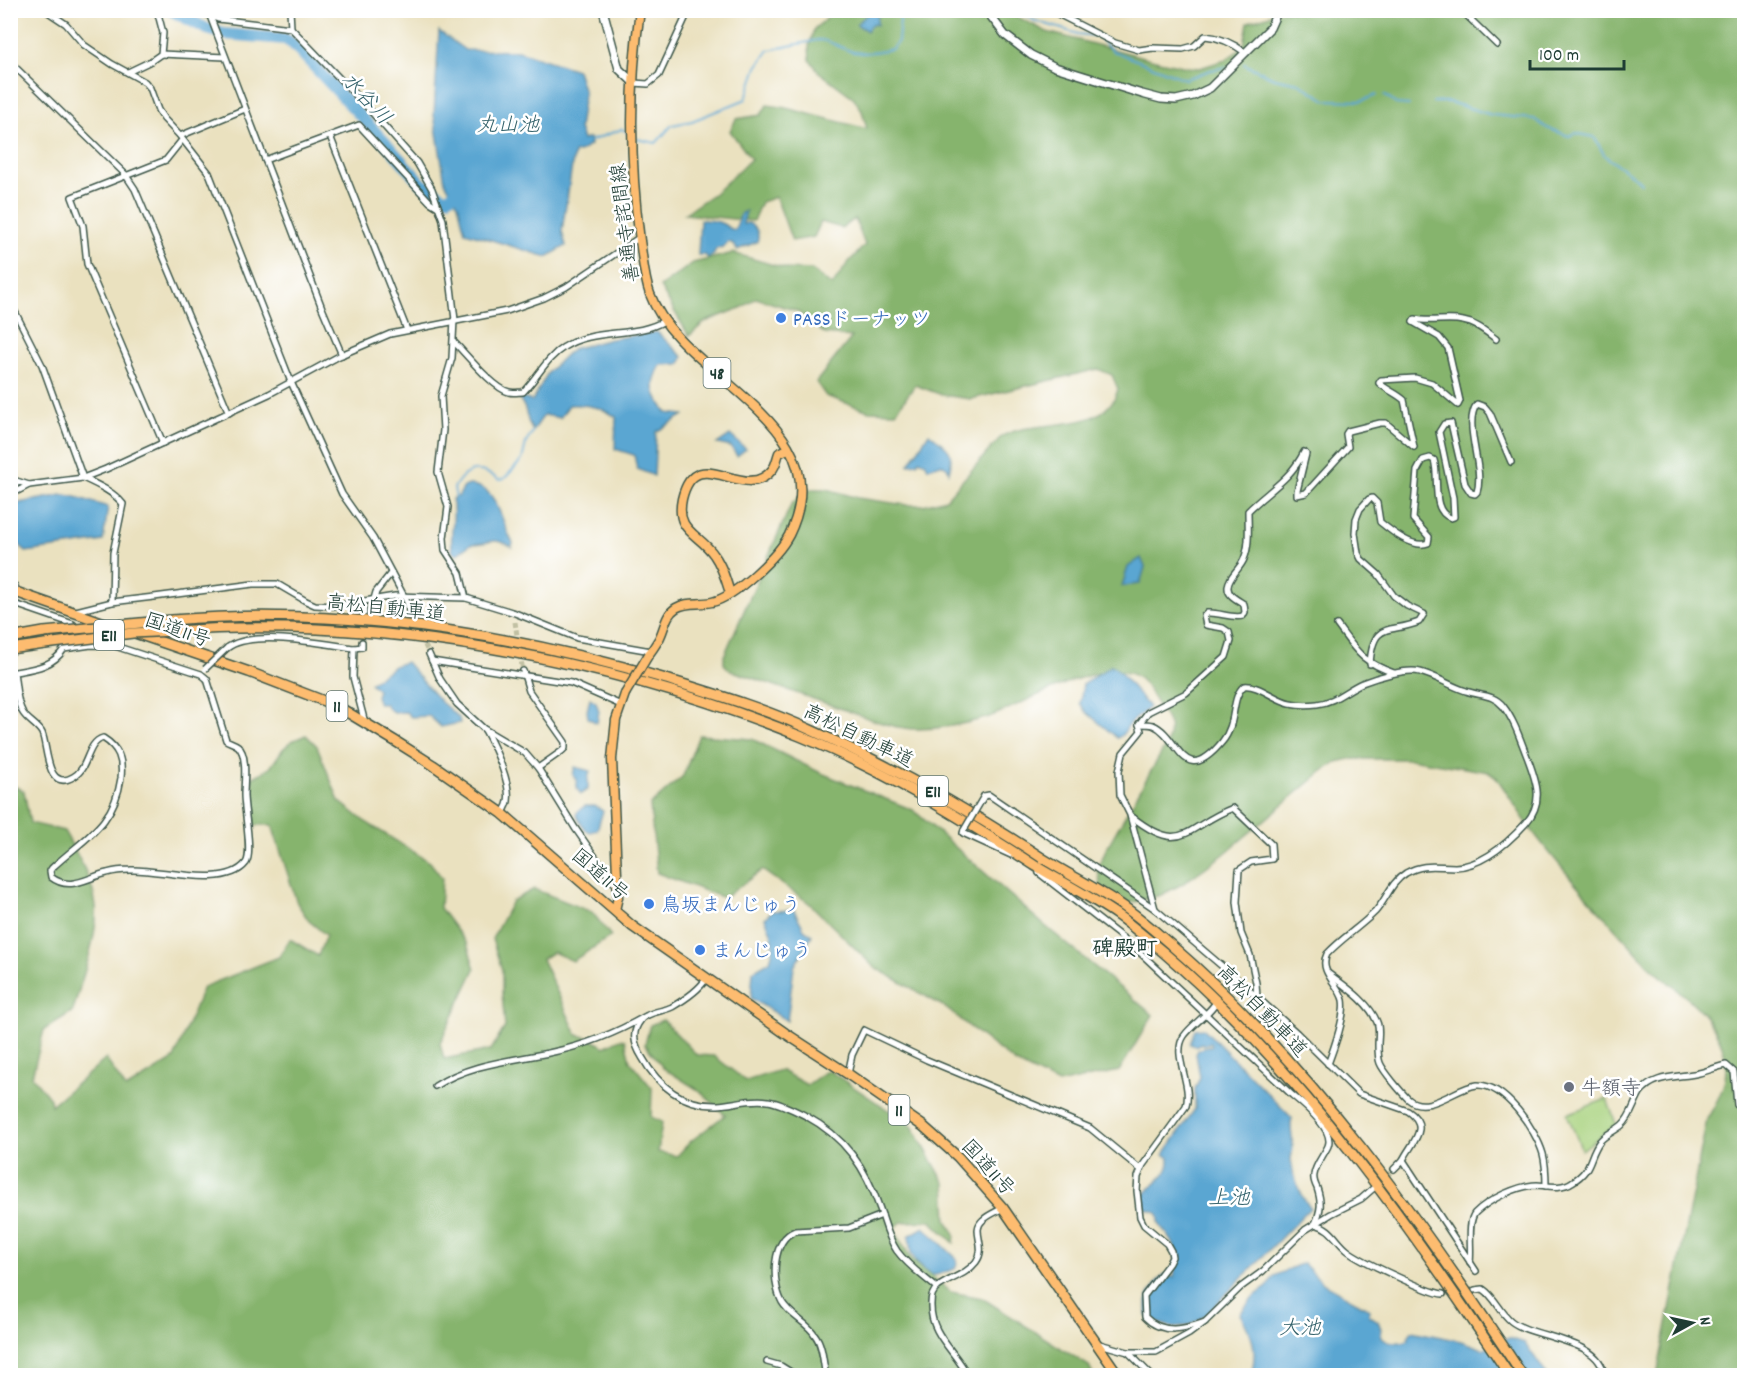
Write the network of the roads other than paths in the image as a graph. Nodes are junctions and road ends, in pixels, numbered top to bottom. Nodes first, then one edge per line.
1 (45, 10) edge
2 (156, 10) edge
3 (196, 10) edge
4 (290, 10) edge
5 (603, 10) edge
6 (640, 10) edge
7 (689, 10) edge
8 (986, 10) edge
9 (1050, 10) edge
10 (1278, 10) edge
11 (1461, 10) edge
12 (210, 16) junction
13 (291, 28) junction
14 (1497, 45) dead end
15 (1246, 53) junction
16 (161, 54) junction
17 (225, 57) junction
18 (10, 62) edge
19 (128, 72) junction
20 (634, 83) junction
21 (245, 109) junction
22 (330, 136) junction
23 (181, 138) junction
24 (265, 160) junction
25 (126, 174) junction
26 (440, 208) junction
27 (640, 237) junction
28 (10, 285) edge
29 (10, 296) edge
30 (10, 302) edge
31 (455, 320) junction
32 (664, 321) junction
33 (407, 330) junction
34 (1496, 339) dead end
35 (454, 342) junction
36 (342, 355) junction
37 (291, 382) junction
38 (229, 413) junction
39 (163, 443) junction
40 (788, 449) junction
41 (1511, 462) dead end
42 (83, 478) junction
43 (10, 479) edge
44 (29, 485) junction
45 (10, 495) edge
46 (391, 573) junction
47 (10, 582) edge
48 (14, 592) edge
49 (730, 593) junction
50 (404, 596) junction
51 (466, 598) junction
52 (374, 599) junction
53 (363, 601) junction
54 (112, 602) junction
55 (11, 603) edge
56 (409, 611) tunnel mouth
57 (71, 612) junction
58 (364, 613) dead end
59 (516, 613) junction
60 (515, 622) tunnel mouth
61 (1337, 625) dead end
62 (10, 638) edge
63 (363, 642) dead end
64 (92, 645) junction
65 (354, 648) junction
66 (10, 649) edge
67 (650, 652) junction
68 (429, 654) tunnel mouth
69 (432, 661) junction
70 (1370, 663) junction
71 (12, 672) edge
72 (203, 672) junction
73 (524, 673) junction
74 (1396, 674) junction
75 (621, 705) junction
76 (365, 724) junction
77 (1139, 724) junction
78 (484, 729) junction
79 (538, 768) junction
80 (502, 813) junction
81 (1130, 815) junction
82 (617, 885) junction
83 (1155, 909) junction
84 (615, 910) junction
85 (1326, 971) junction
86 (706, 979) junction
87 (1238, 979) junction
88 (1232, 986) dead end
89 (1257, 997) junction
90 (1214, 1005) dead end
91 (1207, 1014) junction
92 (641, 1020) junction
93 (1328, 1064) junction
94 (848, 1074) junction
95 (435, 1086) dead end
96 (1744, 1112) edge
97 (1403, 1160) junction
98 (1140, 1169) junction
99 (1394, 1169) tunnel mouth
100 (1376, 1186) tunnel mouth
101 (1546, 1186) junction
102 (1003, 1208) junction
103 (882, 1215) junction
104 (1315, 1224) junction
105 (1470, 1262) junction
106 (1476, 1271) dead end
107 (937, 1288) junction
108 (1475, 1290) tunnel mouth
109 (1443, 1294) tunnel mouth
110 (1205, 1322) junction
111 (1096, 1342) junction
112 (1128, 1352) junction
113 (767, 1362) dead end
114 (797, 1376) edge
115 (826, 1376) edge
116 (968, 1376) edge
117 (1119, 1376) edge
118 (1152, 1376) edge
119 (1510, 1376) edge
120 (1523, 1376) edge
121 (1604, 1376) edge

1 - 19 street
2 - 16 street
3 - 12 street
4 - 13 street
5 - 20 street
6 - 20 main road, 善通寺詫間線 / 48
7 - 20 street
8 - 15 street
9 - 15 street
10 - 15 street
11 - 14 street
12 - 13 street
12 - 17 street
13 - 26 street
16 - 17 street
16 - 19 street
17 - 21 street
18 - 25 street
19 - 23 street
20 - 27 main road, 善通寺詫間線 / 48
21 - 23 street
21 - 24 street
22 - 24 street
22 - 26 street
22 - 33 street
23 - 25 street
23 - 37 street
24 - 36 street
25 - 38 street
25 - 39 street
26 - 31 street
27 - 31 street
27 - 32 main road, 善通寺詫間線 / 48
28 - 29 street
30 - 42 street
31 - 33 street
31 - 35 street
32 - 35 street
32 - 40 main road, 善通寺詫間線 / 48
33 - 36 street
34 - 77 street
35 - 51 street
36 - 37 street
37 - 38 street
37 - 46 street
38 - 39 street
39 - 42 street
40 - 49 main road, 善通寺詫間線 / 48
40 - 49 main road
41 - 70 street
42 - 44 street
42 - 54 street
43 - 44 street
44 - 45 street
46 - 50 street
46 - 52 street
47 - 48 street
48 - 55 street
48 - 57 highway, 国道11号 / 11
49 - 67 main road, 善通寺詫間線 / 48
50 - 51 street
50 - 52 street
50 - 56 street
51 - 59 street
52 - 53 street
53 - 54 street
53 - 58 street
54 - 57 street
55 - 64 street
57 - 76 highway, 国道11号 / 11
59 - 60 street
59 - 67 street
61 - 70 street
62 - 120 highway, 高松自動車道 / E11, bridge
63 - 65 street
64 - 71 street
64 - 72 street
65 - 72 street, bridge
65 - 76 street
66 - 119 highway, 高松自動車道 / E11, bridge
67 - 75 main road, 善通寺詫間線 / 48, bridge
68 - 69 street
69 - 73 street
69 - 78 street
70 - 74 street
71 - 72 street
73 - 75 street
73 - 79 street
74 - 77 street
74 - 85 street
75 - 82 main road, 善通寺詫間線 / 48
76 - 80 highway, 国道11号 / 11
77 - 81 street
78 - 79 street
78 - 80 street
79 - 82 street
80 - 84 highway, 国道11号 / 11
81 - 83 street
81 - 89 street
82 - 84 main road, 善通寺詫間線 / 48
83 - 87 street
83 - 91 street, bridge
84 - 86 highway, 国道11号 / 11
85 - 93 street
85 - 101 street
86 - 92 street
86 - 94 highway, 国道11号 / 11
87 - 88 street
87 - 89 street
89 - 93 street
90 - 91 street
91 - 98 street
91 - 104 street
92 - 95 street
92 - 103 street
93 - 97 street
94 - 98 street
94 - 102 highway, 国道11号 / 11
96 - 101 street
97 - 99 street
97 - 105 street
98 - 110 street
100 - 104 street
101 - 105 street
102 - 107 street
102 - 111 highway, 国道11号 / 11
103 - 107 street
103 - 115 street
104 - 109 street
104 - 110 street
105 - 106 street
107 - 116 street
108 - 121 street
110 - 112 street
111 - 112 street
111 - 117 highway, 国道11号 / 11
112 - 118 street
113 - 114 street

